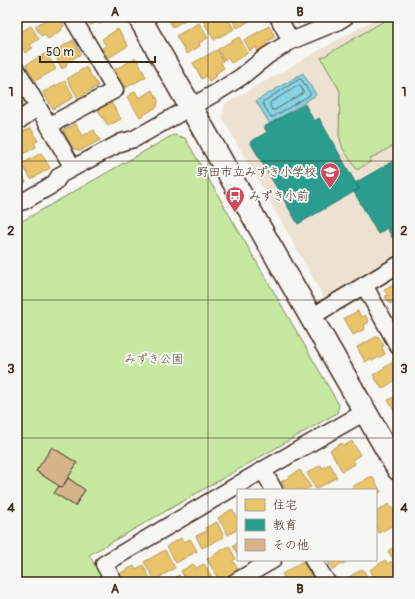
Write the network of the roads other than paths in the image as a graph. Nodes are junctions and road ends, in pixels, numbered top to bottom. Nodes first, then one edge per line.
1 (72, 17) edge
2 (139, 17) edge
3 (278, 17) edge
4 (345, 17) edge
5 (291, 41) junction
6 (17, 70) edge
7 (38, 107) junction
8 (190, 107) junction
9 (17, 122) edge
10 (50, 126) junction
11 (73, 168) junction
12 (17, 203) edge
13 (398, 265) edge
14 (364, 285) junction
15 (311, 316) junction
16 (398, 346) edge
17 (365, 412) junction
18 (398, 469) edge
19 (262, 470) junction
20 (273, 489) edge
21 (271, 561) edge
22 (314, 561) edge
23 (114, 582) edge
24 (235, 582) edge
25 (326, 582) edge

1 - 10 street
2 - 8 street
3 - 5 street
4 - 5 street
5 - 8 street
6 - 7 street
7 - 9 street
7 - 10 street
8 - 11 street
8 - 15 street
10 - 11 street
11 - 12 street
13 - 14 street
14 - 15 street
14 - 16 street
15 - 17 street
17 - 18 street
17 - 19 street
19 - 20 street
19 - 23 street
21 - 24 street
22 - 25 street

